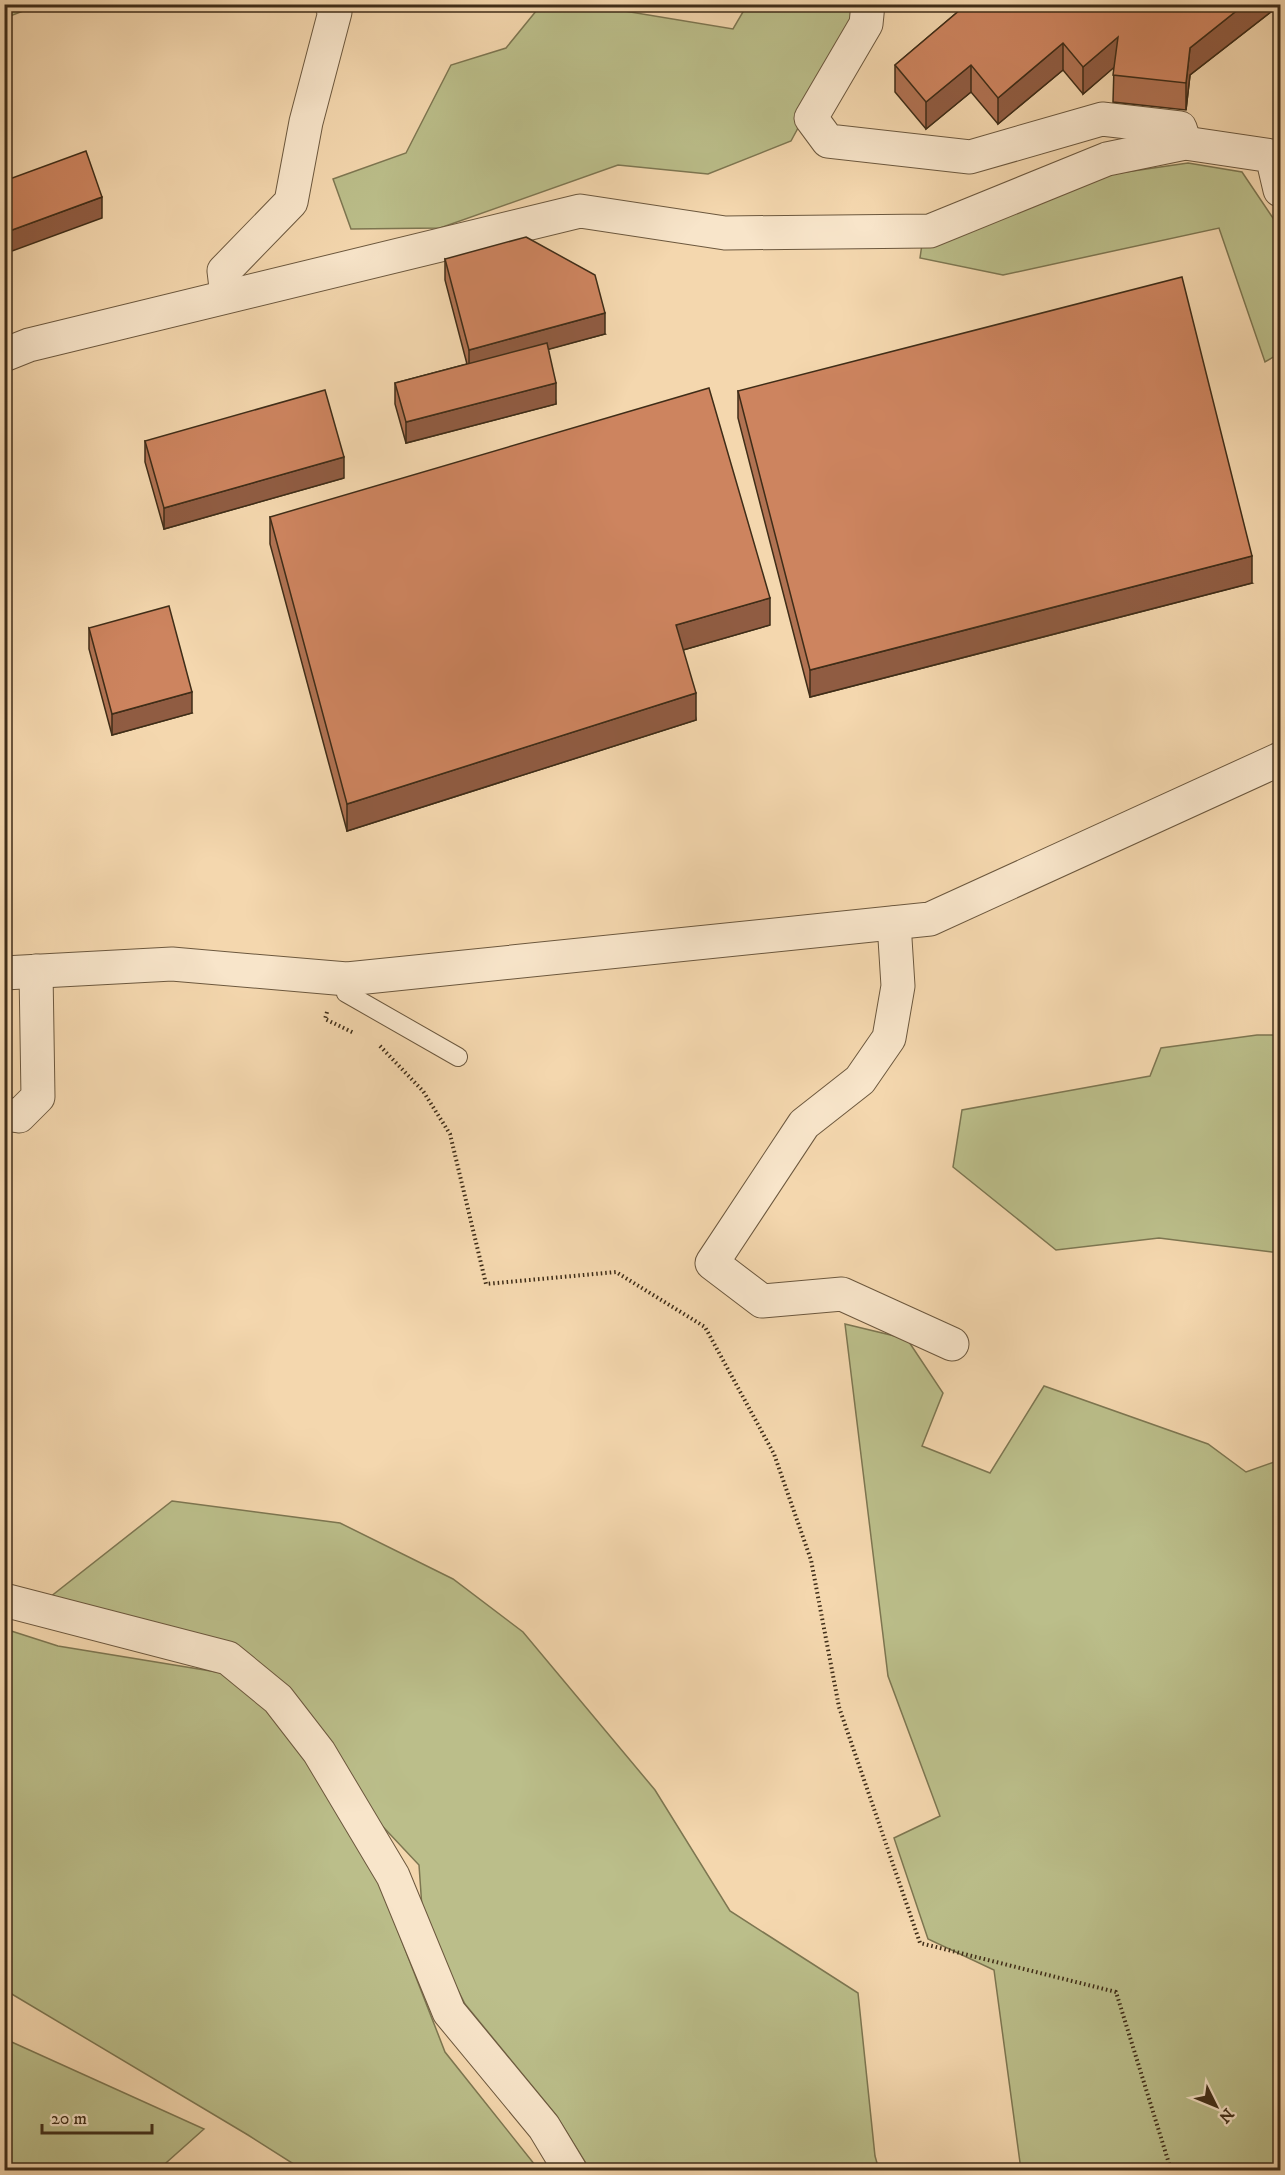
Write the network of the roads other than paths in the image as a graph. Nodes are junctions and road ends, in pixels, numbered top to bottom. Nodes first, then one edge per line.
1 (331, 4) edge
2 (868, 4) edge
3 (1185, 143) junction
4 (1281, 190) edge
5 (227, 296) junction
6 (4, 355) edge
7 (1281, 759) edge
8 (894, 923) junction
9 (36, 971) junction
10 (4, 973) edge
11 (346, 986) junction
12 (458, 1057) dead end
13 (4, 1114) edge
14 (952, 1344) dead end
15 (4, 1600) edge
16 (570, 2170) edge

1 - 5 street
2 - 3 street
3 - 4 street
3 - 5 street
5 - 6 street
7 - 8 street
8 - 11 street
8 - 14 street
9 - 10 street
9 - 11 street
9 - 13 street
11 - 12 lane
15 - 16 street

